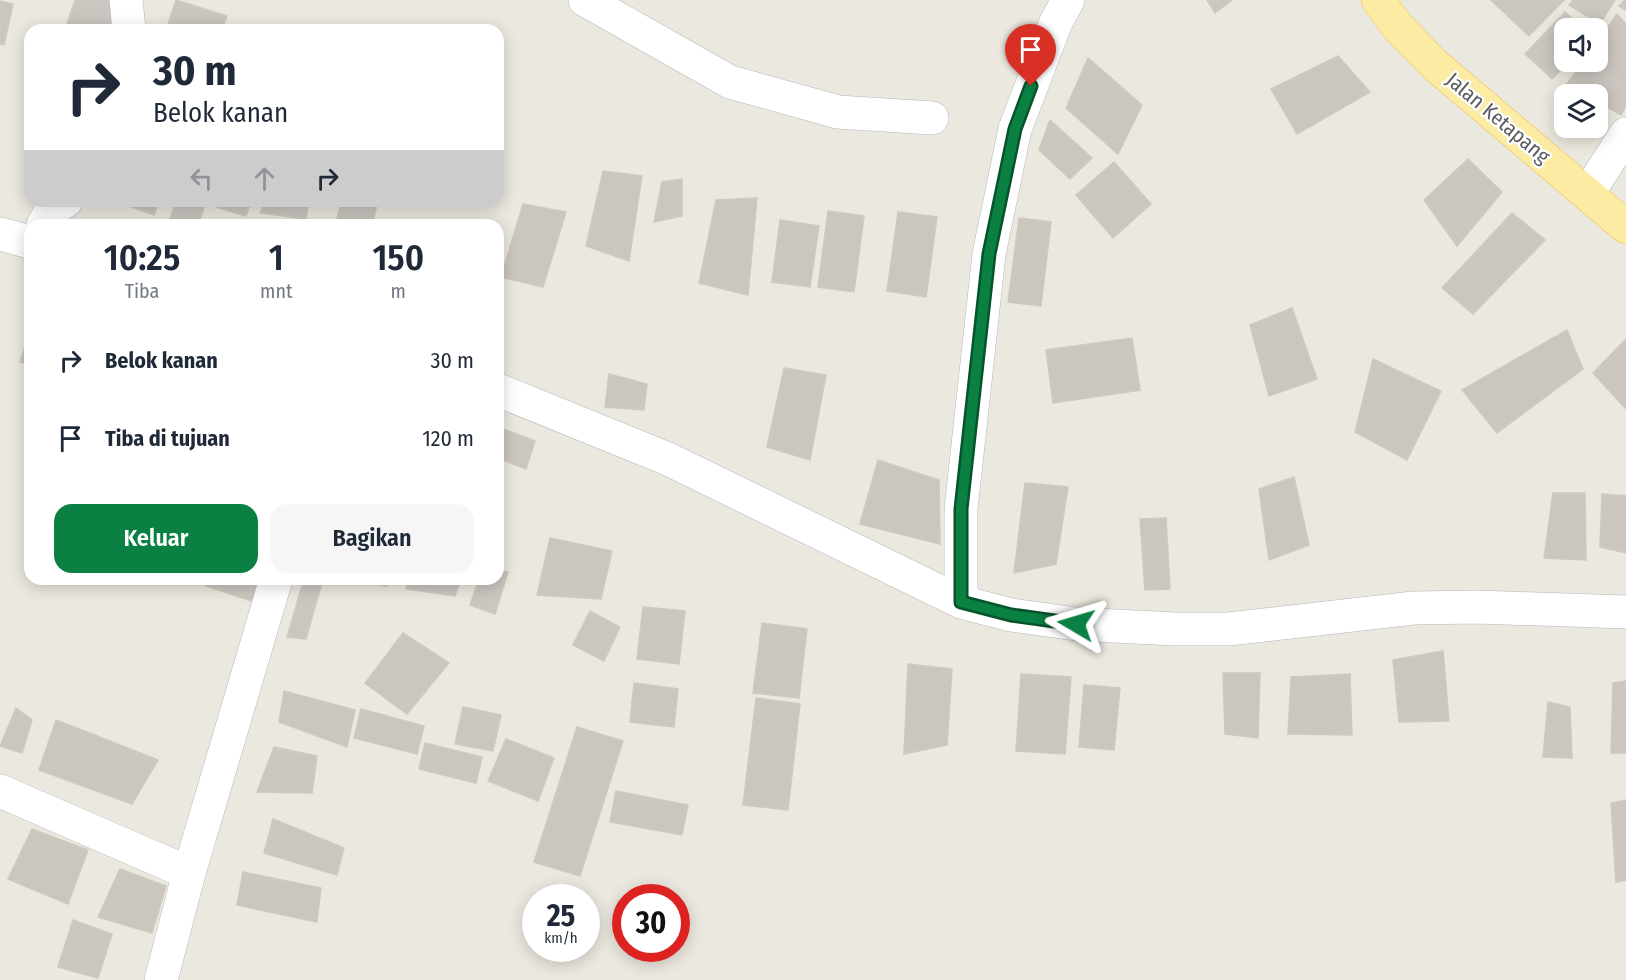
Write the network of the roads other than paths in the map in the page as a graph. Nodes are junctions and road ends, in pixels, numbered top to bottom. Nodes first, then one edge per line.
1 (126, 0) edge
2 (585, 0) edge
3 (1068, 0) edge
4 (1378, 0) edge
5 (128, 24) edge
6 (932, 118) dead end
7 (1626, 134) edge
8 (1588, 193) junction
9 (56, 207) edge
10 (46, 219) edge
11 (1626, 227) edge
12 (0, 234) edge
13 (24, 240) edge
14 (504, 392) edge
15 (274, 585) edge
16 (961, 602) junction
17 (1626, 612) edge
18 (0, 791) edge
19 (189, 873) junction
20 (161, 980) edge

1 - 5 street
2 - 6 street
3 - 16 street
4 - 8 main road, Jalan Ketapang
7 - 8 street
8 - 11 main road, Jalan Ketapang
9 - 10 street
12 - 13 street
14 - 16 street
15 - 19 street
16 - 17 street
18 - 19 street
19 - 20 street

